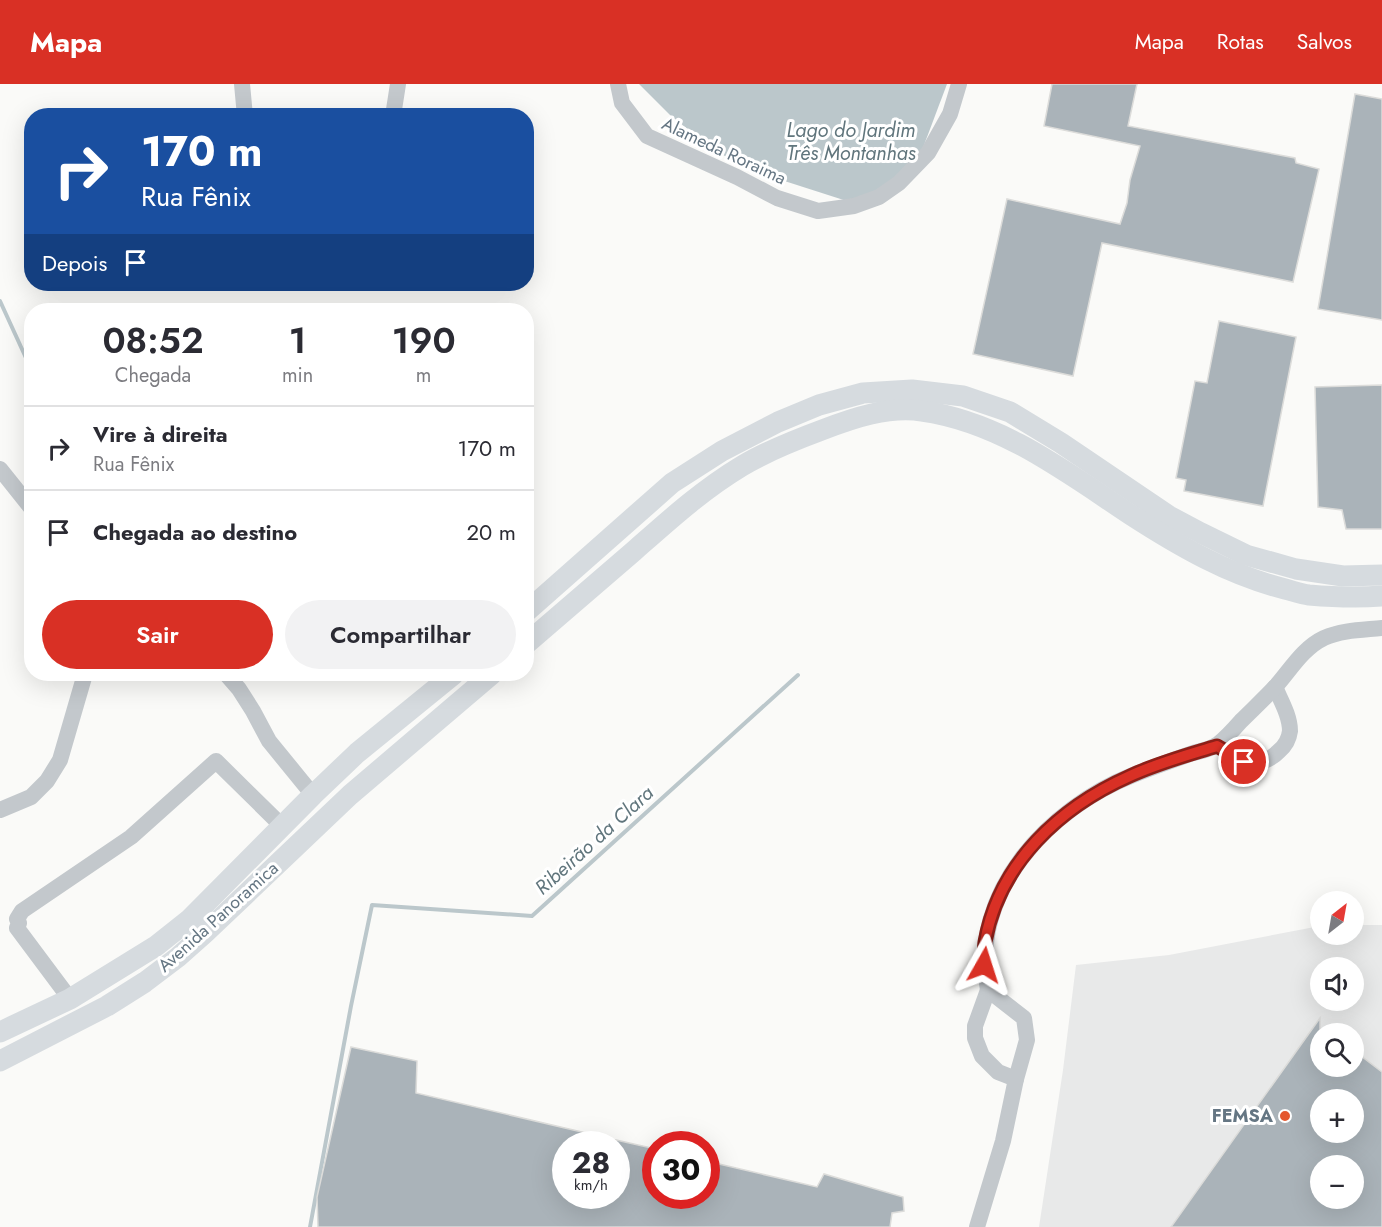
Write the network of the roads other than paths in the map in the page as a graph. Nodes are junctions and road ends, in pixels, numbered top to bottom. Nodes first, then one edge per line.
1 (242, 84) edge
2 (398, 84) edge
3 (618, 84) edge
4 (959, 84) edge
5 (244, 108) edge
6 (394, 108) edge
7 (0, 469) edge
8 (24, 499) edge
9 (1382, 575) edge
10 (1382, 596) edge
11 (534, 605) edge
12 (1382, 628) edge
13 (534, 637) edge
14 (83, 681) edge
15 (232, 681) edge
16 (445, 681) edge
17 (484, 681) edge
18 (1275, 687) junction
19 (1217, 746) junction
20 (313, 795) junction
21 (0, 810) edge
22 (282, 826) junction
23 (988, 990) junction
24 (70, 999) junction
25 (0, 1032) edge
26 (0, 1060) edge
27 (1017, 1079) junction
28 (976, 1227) edge

1 - 5 street
2 - 6 street
3 - 4 street, Alameda Roraima
7 - 8 street
9 - 11 main road
10 - 13 main road
12 - 18 street
14 - 21 street
15 - 20 street
16 - 20 main road, Avenida Panoramica
17 - 26 main road, Avenida Panoramica
18 - 19 street
18 - 19 street
19 - 23 street
20 - 22 main road, Avenida Panoramica
22 - 24 main road, Avenida Panoramica
22 - 24 street
23 - 27 street
23 - 27 street
24 - 25 main road, Avenida Panoramica
27 - 28 street

